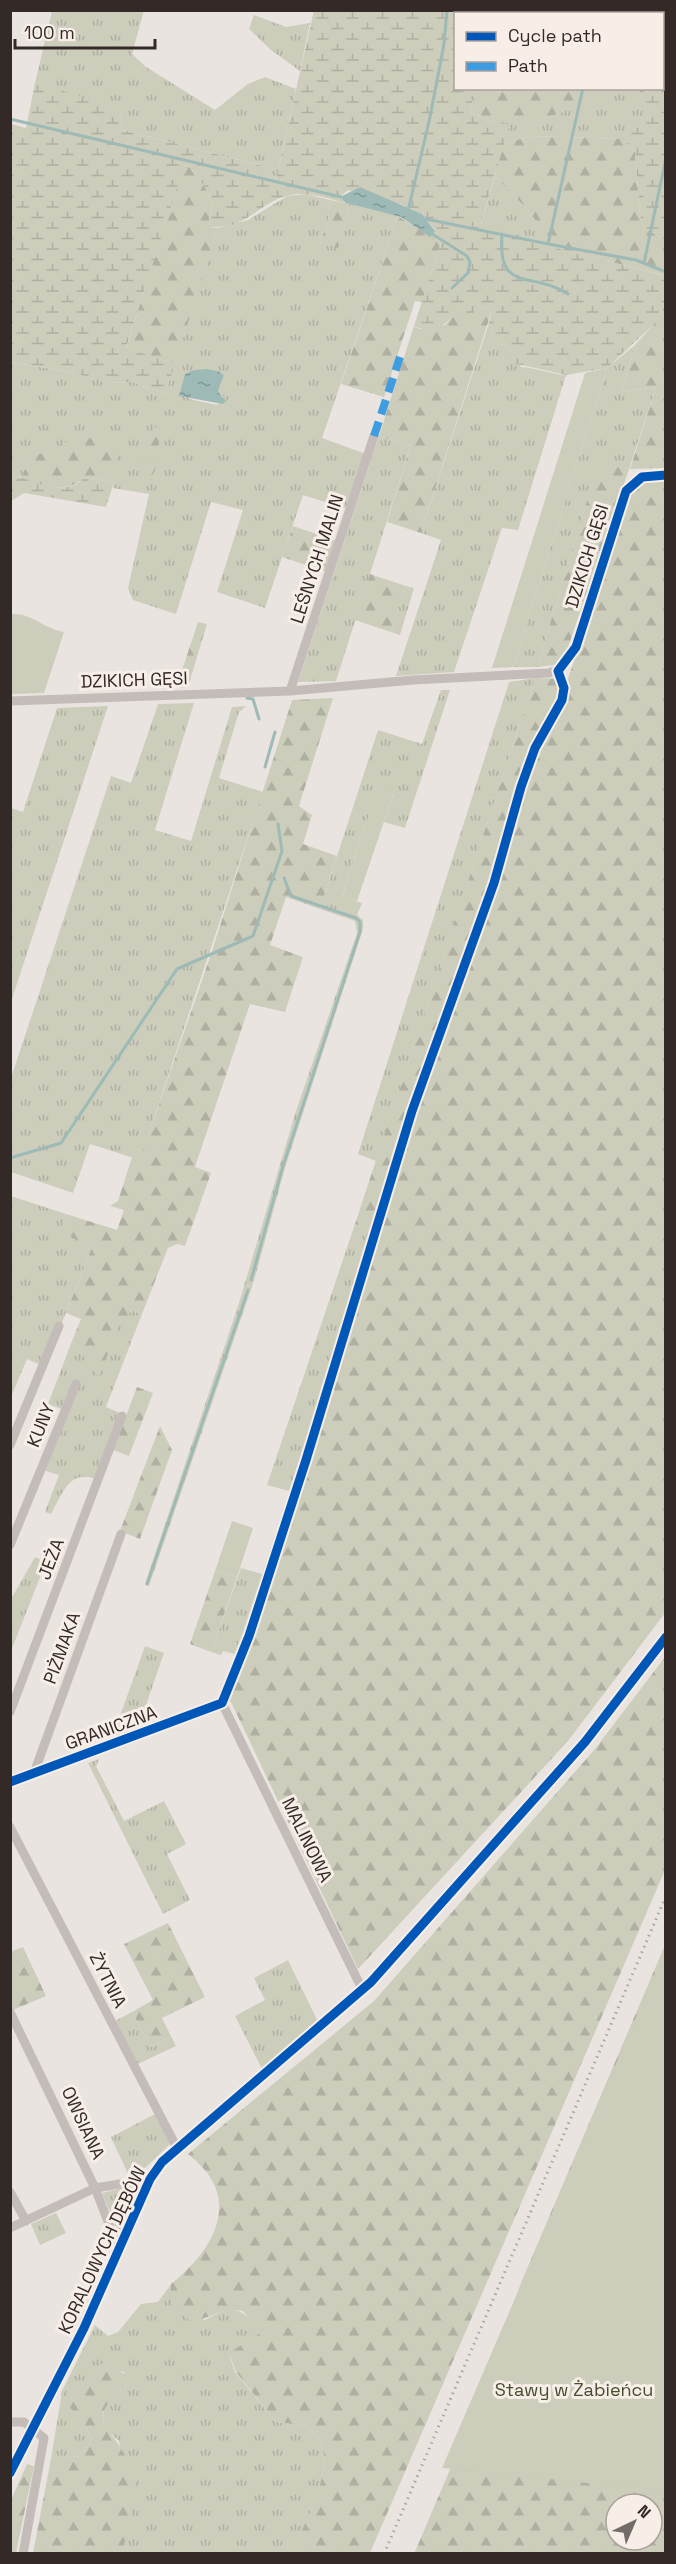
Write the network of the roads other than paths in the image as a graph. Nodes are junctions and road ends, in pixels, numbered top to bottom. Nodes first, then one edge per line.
1 (374, 436) dead end
2 (666, 475) edge
3 (290, 691) junction
4 (10, 701) edge
5 (59, 1326) dead end
6 (76, 1384) dead end
7 (122, 1416) dead end
8 (10, 1445) edge
9 (121, 1534) dead end
10 (10, 1545) edge
11 (666, 1637) edge
12 (222, 1703) joint
13 (10, 1712) edge
14 (34, 1773) junction
15 (10, 1782) edge
16 (10, 1827) edge
17 (363, 1991) junction
18 (10, 2013) edge
19 (177, 2148) junction
20 (150, 2179) junction
21 (95, 2188) junction
22 (10, 2192) edge
23 (26, 2221) junction
24 (10, 2228) edge
25 (118, 2250) junction
26 (10, 2422) edge
27 (34, 2428) junction
28 (10, 2473) edge
29 (23, 2553) edge

1 - 3 street, LEŚNYCH MALIN
2 - 3 street, DZIKICH GĘSI
3 - 4 street, DZIKICH GĘSI
5 - 8 street
6 - 10 street, KUNY
7 - 13 street, JEŻA
9 - 14 street, PIŻMAKA
11 - 17 street, KORALOWYCH DĘBÓW
12 - 14 street, GRANICZNA
12 - 17 street, MALINOWA
14 - 15 street, GRANICZNA
16 - 19 street, ŻYTNIA
17 - 19 street, KORALOWYCH DĘBÓW
18 - 21 street, OWSIANA
19 - 20 street, KORALOWYCH DĘBÓW
20 - 21 street
20 - 25 street, KORALOWYCH DĘBÓW
21 - 23 street
21 - 25 street, OWSIANA
22 - 23 street
23 - 24 street
25 - 27 street, KORALOWYCH DĘBÓW
26 - 27 street
27 - 28 street, KORALOWYCH DĘBÓW
27 - 29 street

